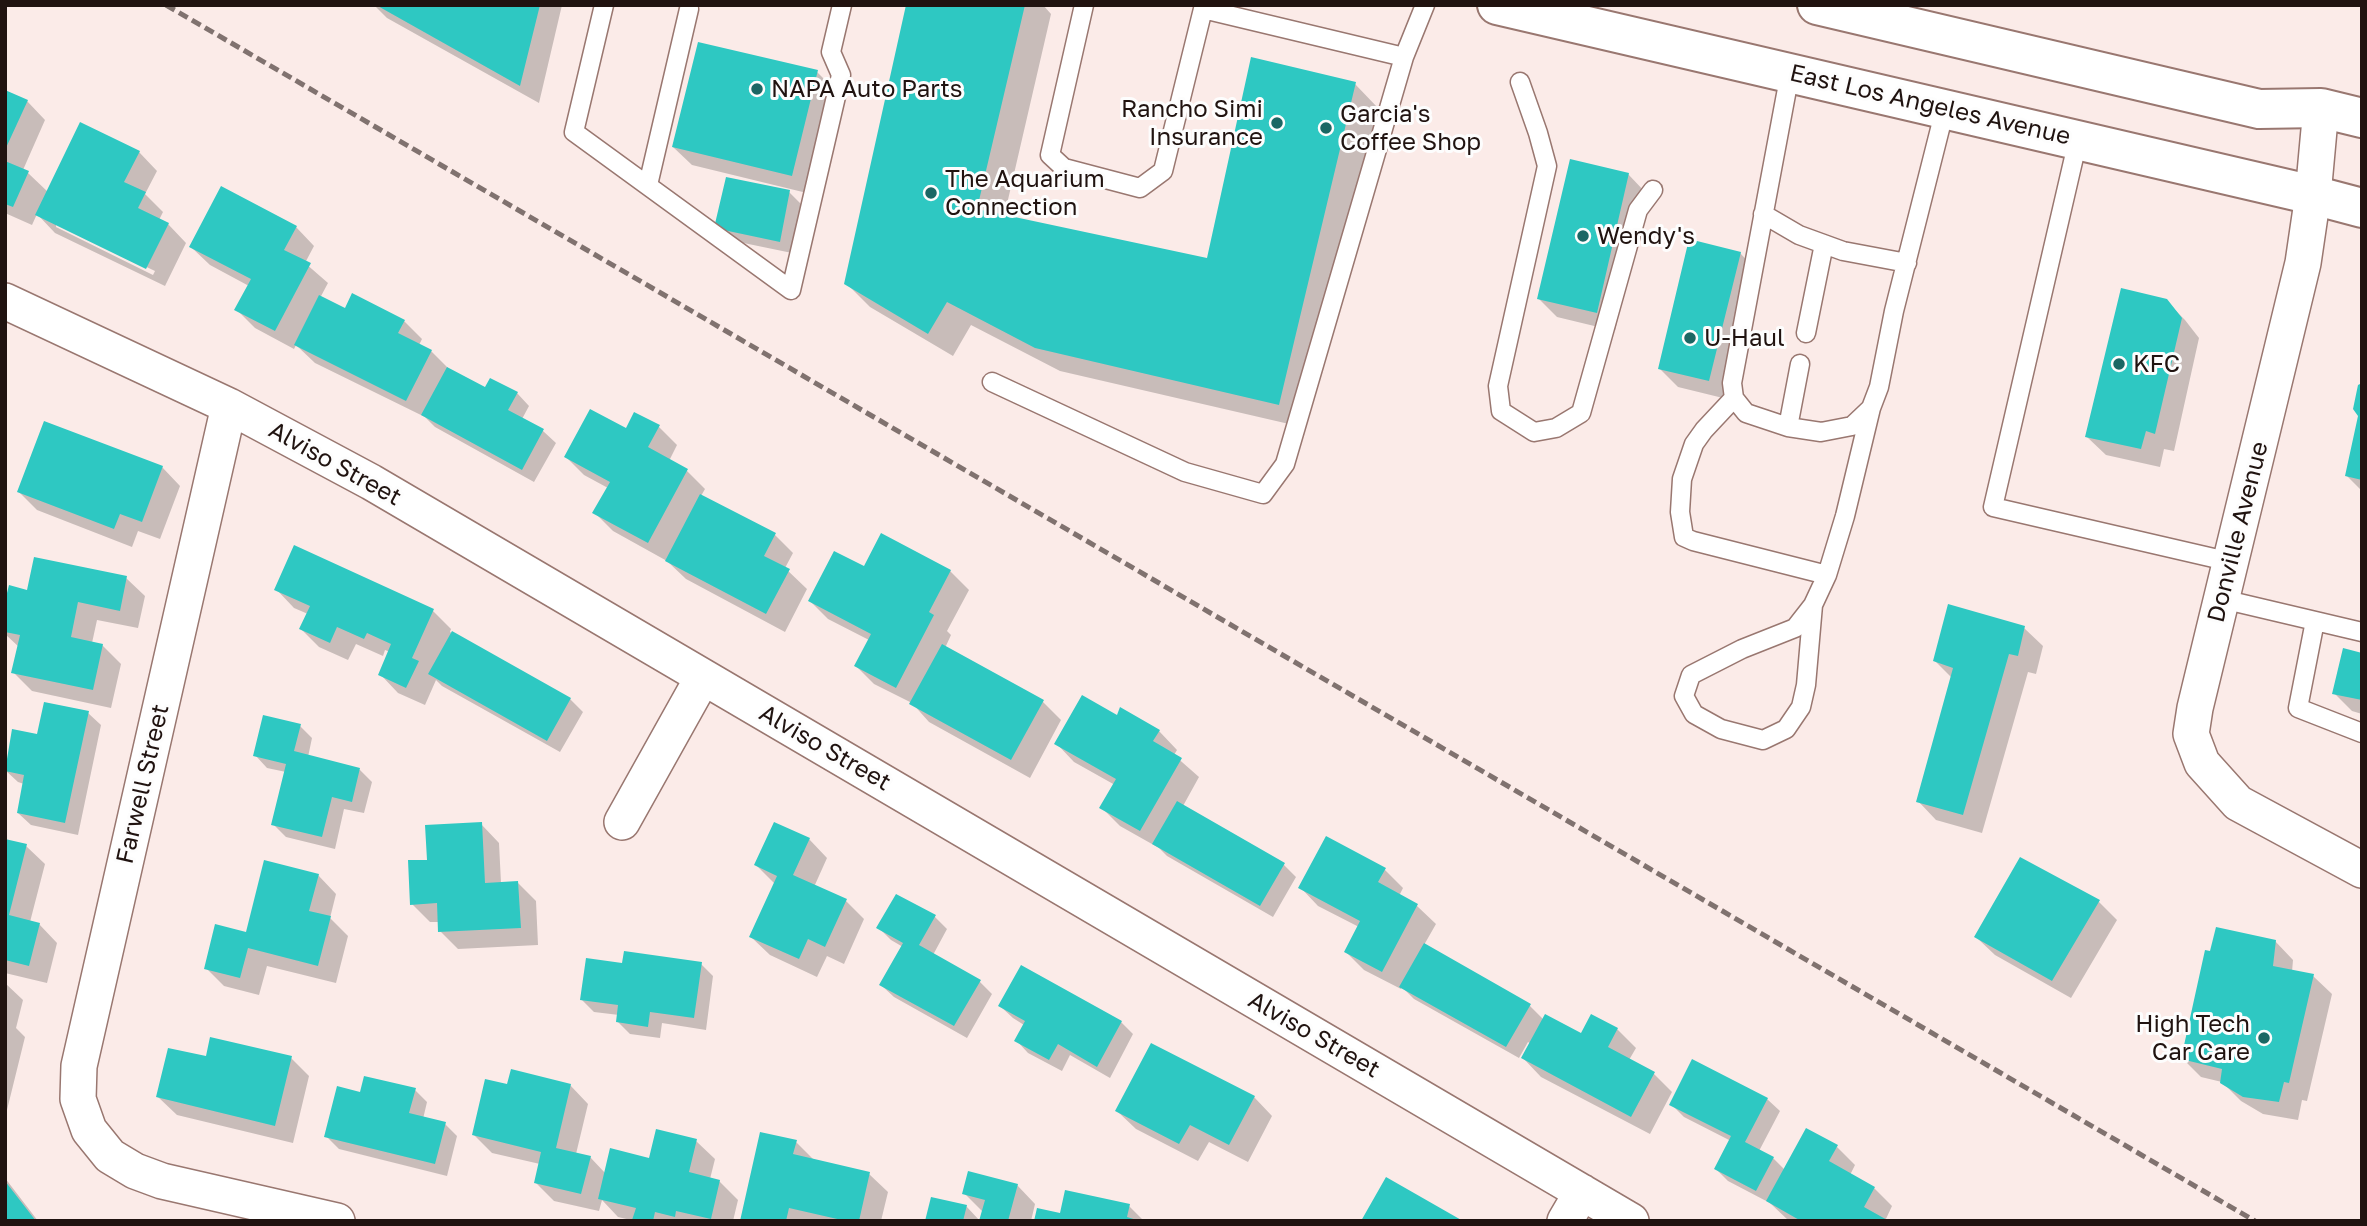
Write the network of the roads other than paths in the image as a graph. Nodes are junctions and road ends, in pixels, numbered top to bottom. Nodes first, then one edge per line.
1 (604, 5) edge
2 (842, 5) edge
3 (1084, 5) edge
4 (1425, 5) edge
5 (1497, 5) edge
6 (1817, 5) edge
7 (684, 7) edge
8 (1203, 7) edge
9 (1404, 57) junction
10 (1790, 73) junction
11 (1520, 82) dead end
12 (2321, 108) junction
13 (1945, 109) junction
14 (2362, 118) edge
15 (2078, 140) junction
16 (648, 186) junction
17 (1653, 190) dead end
18 (2313, 195) junction
19 (2362, 208) edge
20 (1763, 214) junction
21 (1824, 244) junction
22 (1907, 263) junction
23 (5, 301) edge
24 (1805, 333) dead end
25 (1800, 364) dead end
26 (992, 382) dead end
27 (1734, 398) junction
28 (229, 406) junction
29 (1871, 408) junction
30 (1788, 427) junction
31 (2231, 562) junction
32 (1827, 575) junction
33 (2222, 598) junction
34 (1813, 605) junction
35 (2315, 621) junction
36 (2362, 632) edge
37 (703, 677) junction
38 (2362, 733) edge
39 (622, 822) dead end
40 (2362, 870) edge
41 (1574, 1207) edge
42 (337, 1221) edge
43 (1631, 1221) edge

1 - 16 lane
2 - 16 lane
3 - 8 lane
4 - 9 lane
5 - 10 main road, East Los Angeles Avenue
6 - 12 main road
7 - 16 lane
8 - 9 lane
9 - 26 lane
10 - 13 main road, East Los Angeles Avenue
10 - 20 lane
11 - 17 lane
12 - 14 main road
12 - 18 street, Donville Avenue
13 - 15 main road, East Los Angeles Avenue
13 - 22 lane
15 - 18 main road, East Los Angeles Avenue
15 - 31 lane
18 - 19 main road, East Los Angeles Avenue
18 - 31 street, Donville Avenue
20 - 21 lane
20 - 27 lane
21 - 22 lane
21 - 24 lane
22 - 29 lane
23 - 28 street, Alviso Street
25 - 30 lane
27 - 30 lane
27 - 32 lane
28 - 37 street, Alviso Street
28 - 42 street, Farwell Street
29 - 30 lane
29 - 32 lane
31 - 33 street, Donville Avenue
32 - 34 lane
33 - 35 lane
33 - 40 street, Donville Avenue
34 - 34 lane
35 - 36 lane
35 - 38 lane
37 - 39 street
37 - 41 street, Alviso Street
41 - 43 street, Alviso Street

